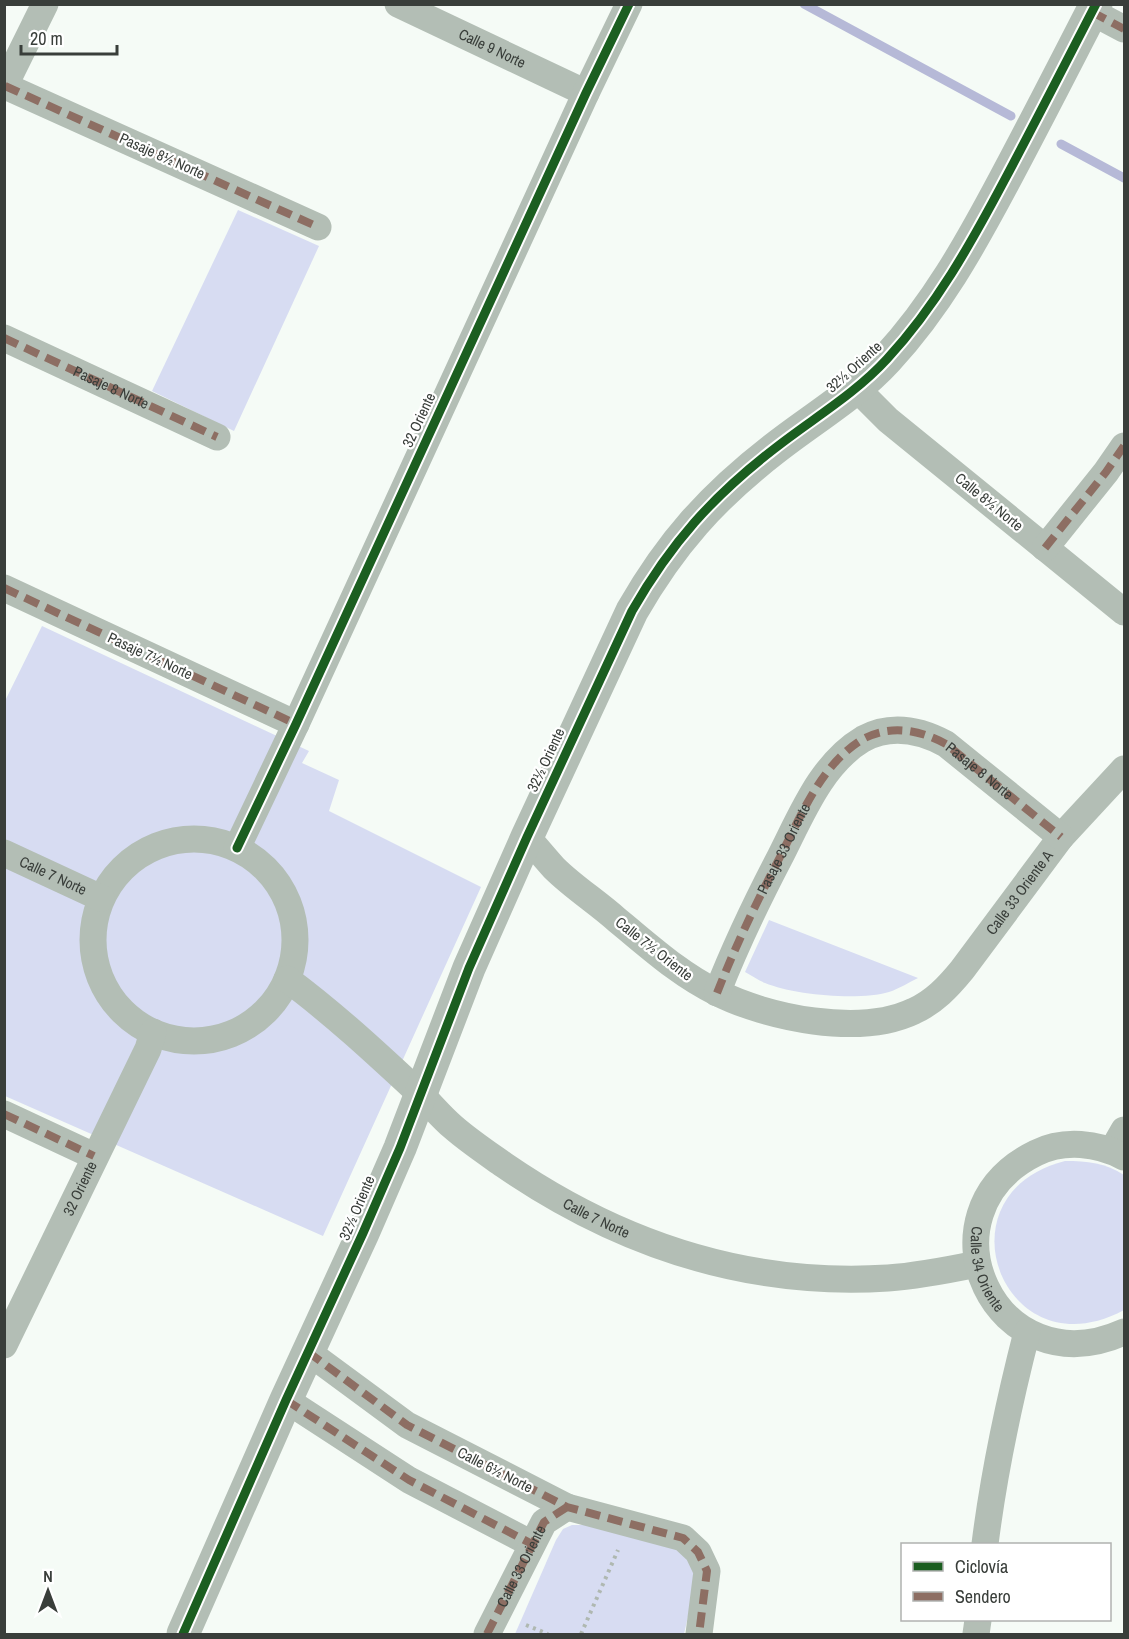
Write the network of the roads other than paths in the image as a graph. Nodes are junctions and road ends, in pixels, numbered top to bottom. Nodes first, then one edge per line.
1 (45, 4) edge
2 (398, 4) edge
3 (629, 4) edge
4 (1094, 8) edge
5 (1125, 29) edge
6 (5, 86) edge
7 (586, 93) junction
8 (318, 227) dead end
9 (4, 338) edge
10 (856, 388) junction
11 (217, 437) dead end
12 (1125, 446) edge
13 (1045, 548) junction
14 (4, 588) edge
15 (1125, 612) edge
16 (296, 724) junction
17 (885, 732) joint
18 (1125, 769) edge
19 (527, 837) junction
20 (1061, 837) junction
21 (237, 848) junction
22 (4, 853) edge
23 (101, 898) junction
24 (287, 979) junction
25 (717, 993) junction
26 (912, 1012) joint
27 (153, 1032) junction
28 (420, 1094) junction
29 (4, 1114) edge
30 (1120, 1146) edge
31 (94, 1156) junction
32 (977, 1264) junction
33 (1027, 1332) junction
34 (1125, 1332) edge
35 (4, 1345) edge
36 (308, 1352) junction
37 (286, 1400) junction
38 (567, 1507) junction
39 (985, 1543) edge
40 (532, 1544) junction
41 (183, 1635) edge
42 (487, 1635) edge
43 (699, 1635) edge

1 - 6 street
2 - 7 street, Calle 9 Norte
3 - 7 street, 32 Oriente
4 - 5 street
4 - 10 street, 32½ Oriente
6 - 8 street, Pasaje 8½ Norte
7 - 16 street, 32 Oriente
9 - 11 street, Pasaje 8 Norte
10 - 13 street, Calle 8½ Norte
10 - 19 street, 32½ Oriente
12 - 13 street
13 - 15 street, Calle 8½ Norte
14 - 16 street, Pasaje 7½ Norte
16 - 21 street, 32 Oriente
17 - 20 street, Pasaje 8 Norte
17 - 25 street, Pasaje 33 Oriente
18 - 20 street, Calle 33 Oriente A
19 - 25 street, Calle 7½ Oriente
19 - 28 street, 32½ Oriente
20 - 26 street, Calle 33 Oriente A
21 - 23 street
21 - 24 street
22 - 23 street, Calle 7 Norte
23 - 27 street
24 - 27 street
24 - 28 street, Calle 7 Norte
25 - 26 street, Calle 7½ Oriente
27 - 31 street, 32 Oriente
28 - 32 street, Calle 7 Norte
28 - 36 street, 32½ Oriente
29 - 31 street
30 - 32 street, Calle 34 Oriente
31 - 35 street, 32 Oriente
32 - 33 street, Calle 34 Oriente
33 - 34 street, Calle 34 Oriente
33 - 39 street
36 - 37 street, 32½ Oriente
36 - 38 street, Calle 6½ Norte
37 - 40 street
37 - 41 street, 32½ Oriente
38 - 40 street, Calle 33 Oriente
38 - 43 street, Calle 6½ Norte
40 - 42 street, Calle 33 Oriente

